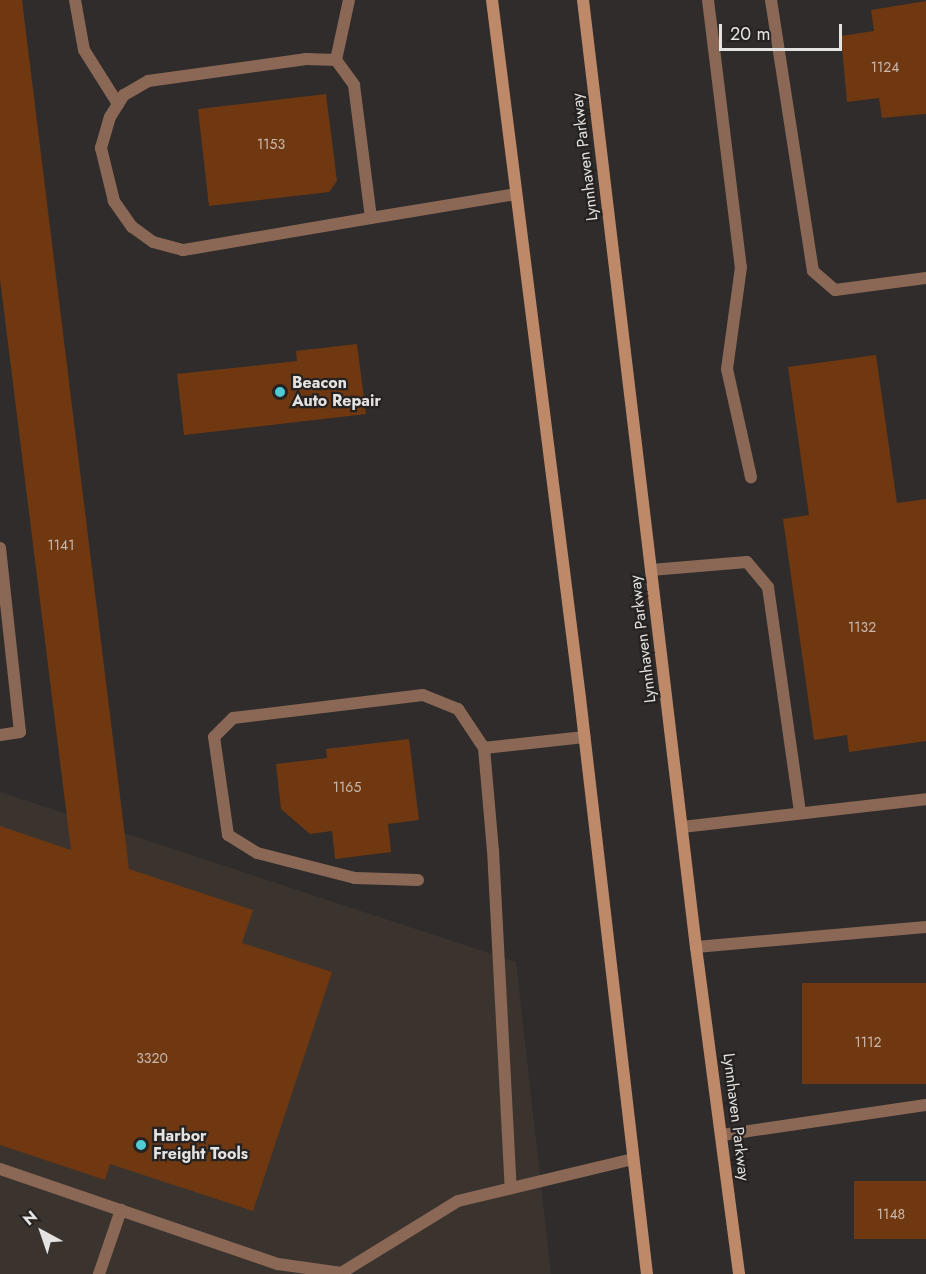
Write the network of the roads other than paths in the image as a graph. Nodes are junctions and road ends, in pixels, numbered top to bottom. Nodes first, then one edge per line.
1 (75, 0) edge
2 (349, 0) edge
3 (492, 0) edge
4 (583, 0) edge
5 (708, 0) edge
6 (771, 0) edge
7 (336, 60) junction
8 (118, 104) junction
9 (516, 194) junction
10 (371, 218) junction
11 (926, 278) edge
12 (751, 477) dead end
13 (0, 548) edge
14 (651, 570) junction
15 (0, 735) edge
16 (584, 737) junction
17 (484, 748) junction
18 (926, 799) edge
19 (800, 813) junction
20 (682, 827) junction
21 (418, 880) dead end
22 (926, 927) edge
23 (696, 947) junction
24 (926, 1105) edge
25 (722, 1136) junction
26 (633, 1159) junction
27 (0, 1169) edge
28 (511, 1188) junction
29 (121, 1210) junction
30 (341, 1273) edge
31 (99, 1274) edge
32 (647, 1274) edge
33 (739, 1274) edge

1 - 8 lane
2 - 7 lane
3 - 9 main road
4 - 14 main road, Lynnhaven Parkway
5 - 12 lane
6 - 11 lane
7 - 8 lane
7 - 10 lane
8 - 10 lane
9 - 10 lane
9 - 16 main road
13 - 15 lane
14 - 19 lane
14 - 20 main road, Lynnhaven Parkway
16 - 17 lane
16 - 26 main road
17 - 21 lane
17 - 28 lane
18 - 19 lane
19 - 20 lane
20 - 23 main road, Lynnhaven Parkway
22 - 23 lane
23 - 25 main road, Lynnhaven Parkway
24 - 25 lane
25 - 33 main road, Lynnhaven Parkway
26 - 28 lane
26 - 32 main road
27 - 29 lane
28 - 30 lane
29 - 30 lane
29 - 31 lane

